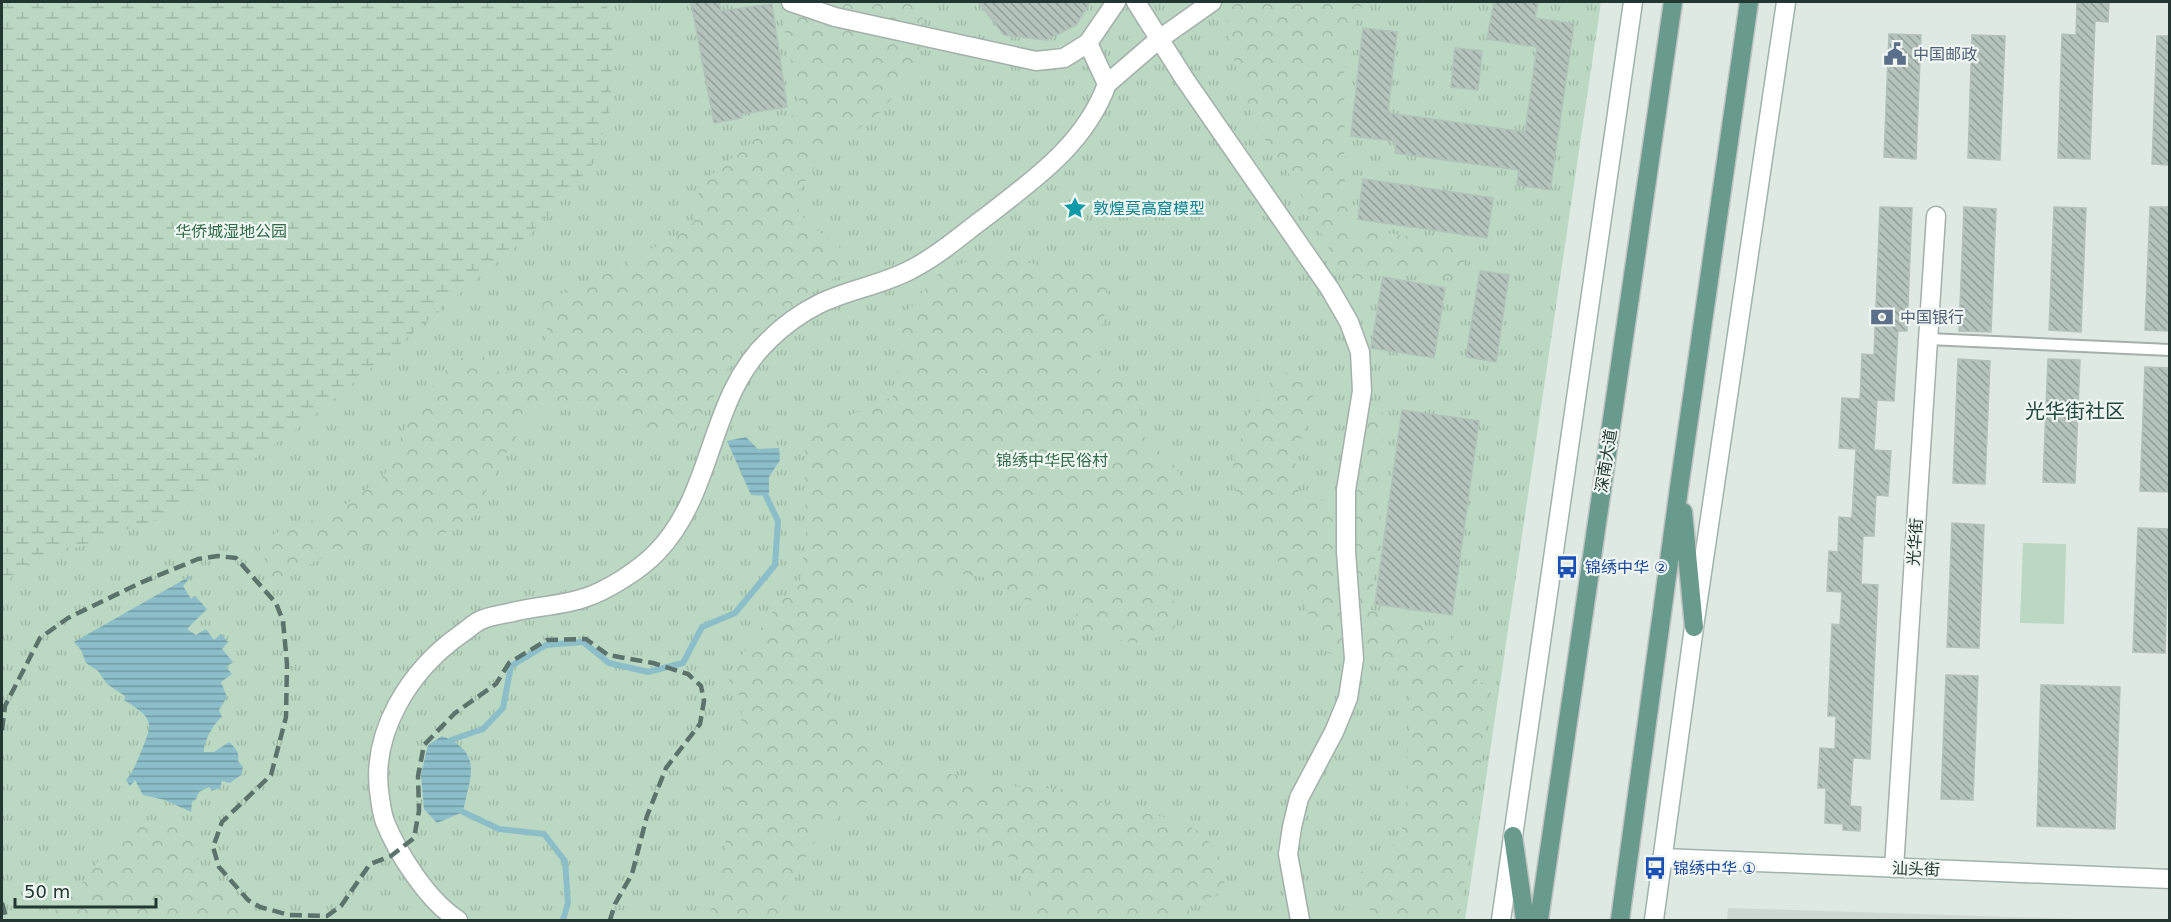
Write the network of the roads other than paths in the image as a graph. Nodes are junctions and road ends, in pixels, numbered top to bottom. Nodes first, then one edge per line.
1 (791, 2) edge
2 (1116, 2) edge
3 (1136, 2) edge
4 (1212, 2) edge
5 (1633, 2) edge
6 (1673, 2) edge
7 (1749, 2) edge
8 (1786, 2) edge
9 (1158, 40) junction
10 (1088, 43) junction
11 (1107, 84) junction
12 (1936, 216) dead end
13 (1928, 339) junction
14 (2169, 350) edge
15 (1680, 481) junction
16 (1694, 627) junction
17 (1513, 836) junction
18 (1662, 858) junction
19 (1894, 868) junction
20 (2169, 879) edge
21 (458, 921) edge
22 (1300, 921) edge
23 (1501, 921) edge
24 (1525, 921) edge
25 (1539, 921) edge
26 (1620, 921) edge
27 (1654, 921) edge

1 - 10 street
2 - 10 street
3 - 9 street
4 - 9 street
5 - 17 street
6 - 25 main road, 深南大道
7 - 15 main road
8 - 16 street
9 - 11 street
9 - 22 street
10 - 11 street
11 - 21 street
12 - 13 street, 光华街
13 - 14 lane
13 - 19 street, 光华街
15 - 16 main road
15 - 26 main road
16 - 18 street
17 - 23 street
17 - 24 main road
18 - 19 street, 汕头街
18 - 27 street
19 - 20 street, 汕头街

